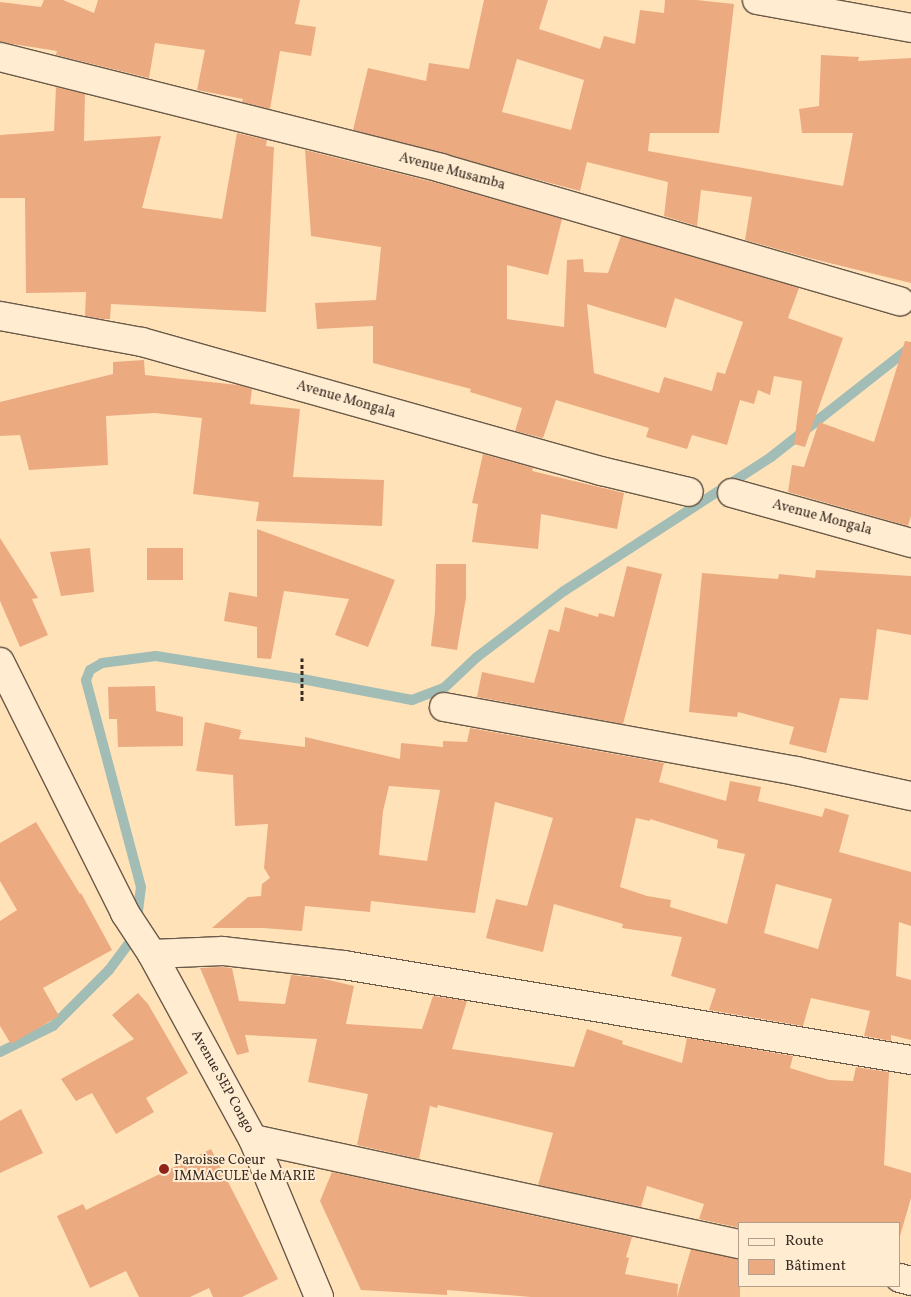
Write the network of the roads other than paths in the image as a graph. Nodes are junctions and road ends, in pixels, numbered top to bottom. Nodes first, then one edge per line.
1 (758, 0) edge
2 (911, 28) edge
3 (0, 57) edge
4 (900, 302) dead end
5 (0, 316) edge
6 (689, 492) dead end
7 (732, 493) dead end
8 (911, 543) edge
9 (2, 668) edge
10 (444, 707) dead end
11 (911, 796) edge
12 (152, 954) junction
13 (911, 1060) edge
14 (253, 1139) junction
15 (738, 1244) edge
16 (319, 1297) edge

1 - 2 street
3 - 4 street, Avenue Musamba
5 - 6 street, Avenue Mongala
7 - 8 street, Avenue Mongala
9 - 12 street, Avenue SEP Congo
10 - 11 street
12 - 13 street
12 - 14 street, Avenue SEP Congo
14 - 15 street
14 - 16 street, Avenue SEP Congo

